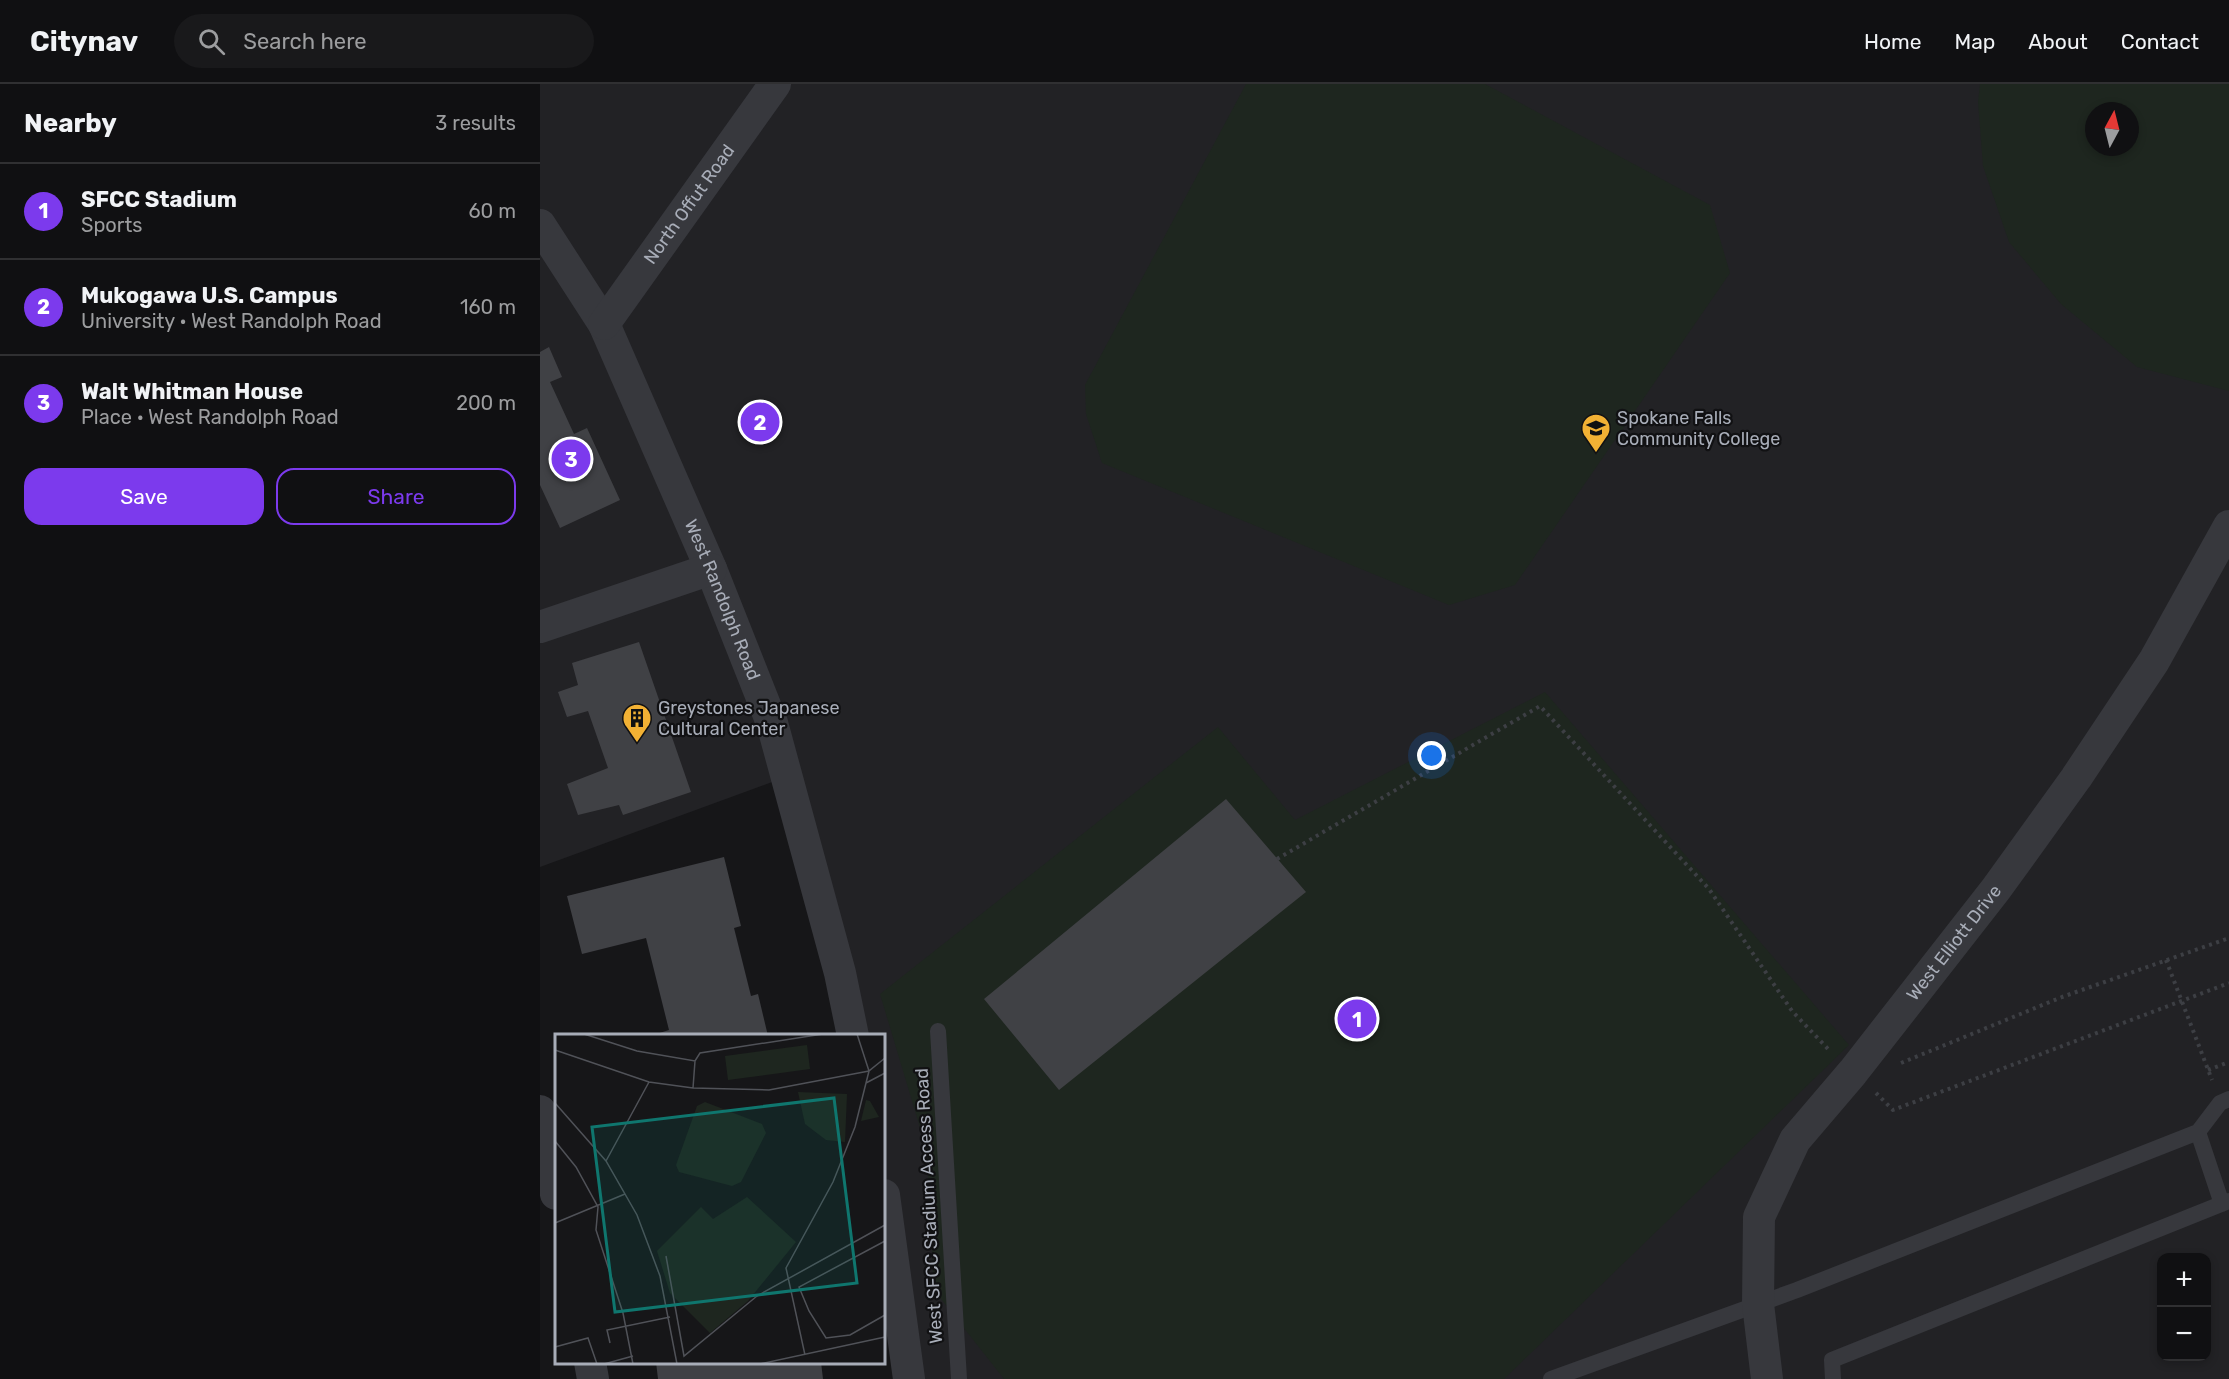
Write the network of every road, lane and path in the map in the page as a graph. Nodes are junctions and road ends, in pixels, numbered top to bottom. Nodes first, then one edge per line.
1 (775, 84) edge
2 (540, 225) edge
3 (604, 324) junction
4 (2229, 526) edge
5 (711, 569) junction
6 (540, 627) edge
7 (1277, 859) dead end
8 (2229, 938) edge
9 (2166, 960) junction
10 (2229, 983) edge
11 (2180, 1001) junction
12 (938, 1031) dead end
13 (853, 1034) edge
14 (1831, 1052) dead end
15 (2229, 1062) edge
16 (1894, 1066) dead end
17 (2208, 1070) junction
18 (2212, 1080) dead end
19 (1868, 1085) dead end
20 (2229, 1099) edge
21 (540, 1111) edge
22 (2198, 1132) junction
23 (555, 1189) edge
24 (885, 1202) edge
25 (2225, 1202) edge
26 (1758, 1304) junction
27 (590, 1364) edge
28 (593, 1379) edge
29 (909, 1379) edge
30 (959, 1379) edge
31 (1551, 1379) edge
32 (1767, 1379) edge
33 (1833, 1379) edge

1 - 3 street, North Offut Road
2 - 3 street, West Randolph Road
3 - 5 street, West Randolph Road
4 - 26 street, West Elliott Drive
5 - 6 street
5 - 13 street, West Randolph Road
7 - 14 path
8 - 9 path
9 - 11 path
9 - 16 path
10 - 11 path
11 - 17 path
11 - 19 path
12 - 30 lane, West SFCC Stadium Access Road
15 - 17 path
17 - 18 path
20 - 22 lane
21 - 23 street
22 - 25 lane
22 - 26 lane
24 - 29 street
25 - 33 lane
26 - 31 lane
26 - 32 street, West Elliott Drive
27 - 28 street

